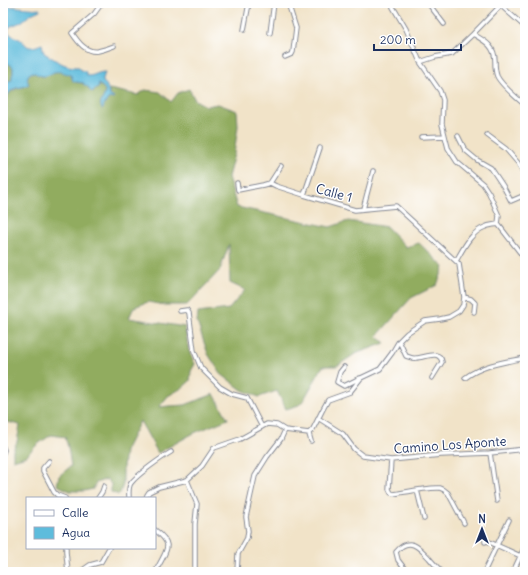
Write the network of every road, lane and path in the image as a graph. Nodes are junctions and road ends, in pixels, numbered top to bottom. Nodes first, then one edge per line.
1 (102, 3) edge
2 (249, 3) edge
3 (274, 3) edge
4 (288, 3) edge
5 (392, 3) edge
6 (428, 3) edge
7 (501, 4) edge
8 (444, 24) dead end
9 (525, 27) edge
10 (244, 30) dead end
11 (270, 33) dead end
12 (473, 34) junction
13 (114, 46) dead end
14 (285, 57) dead end
15 (420, 62) junction
16 (525, 105) edge
17 (487, 135) dead end
18 (445, 136) junction
19 (458, 136) dead end
20 (421, 137) dead end
21 (320, 148) dead end
22 (281, 166) dead end
23 (373, 171) dead end
24 (525, 175) edge
25 (237, 182) dead end
26 (270, 183) junction
27 (304, 195) junction
28 (525, 195) edge
29 (364, 209) junction
30 (498, 224) junction
31 (524, 257) edge
32 (456, 261) junction
33 (464, 297) junction
34 (180, 311) dead end
35 (474, 312) dead end
36 (399, 340) junction
37 (525, 358) edge
38 (344, 367) dead end
39 (361, 378) junction
40 (432, 378) dead end
41 (465, 378) dead end
42 (318, 418) junction
43 (262, 427) junction
44 (285, 430) junction
45 (309, 433) junction
46 (311, 441) dead end
47 (3, 447) edge
48 (525, 449) edge
49 (171, 452) dead end
50 (490, 452) junction
51 (3, 453) edge
52 (391, 460) junction
53 (49, 461) dead end
54 (186, 480) junction
55 (104, 486) dead end
56 (417, 490) junction
57 (62, 497) edge
58 (99, 497) edge
59 (129, 497) edge
60 (146, 497) edge
61 (497, 500) dead end
62 (424, 519) dead end
63 (509, 520) dead end
64 (464, 523) dead end
65 (156, 531) edge
66 (485, 542) dead end
67 (497, 545) junction
68 (525, 546) edge
69 (66, 549) edge
70 (108, 549) edge
71 (520, 556) junction
72 (525, 558) edge
73 (157, 569) dead end
74 (68, 572) edge
75 (74, 572) edge
76 (196, 572) edge
77 (237, 572) edge
78 (407, 572) edge
79 (442, 572) edge
80 (484, 572) edge
81 (513, 572) edge

1 - 13 street
2 - 10 street
3 - 11 street
4 - 14 street
5 - 15 street
6 - 8 street
7 - 9 street
7 - 12 street
12 - 15 street
12 - 16 street
15 - 18 street
17 - 24 street
18 - 20 street
18 - 30 street
19 - 28 street
21 - 27 street
22 - 26 street
23 - 29 street
25 - 26 street
26 - 27 street, Calle 1
27 - 29 street, Calle 1
29 - 32 street, Calle 1
30 - 31 street
30 - 32 street
32 - 33 street
33 - 35 street
33 - 36 street
34 - 43 street
36 - 39 street
36 - 40 street
37 - 41 street
38 - 39 street
39 - 42 street
42 - 45 street
42 - 52 street, Camino Los Aponte
43 - 44 street
43 - 54 street
44 - 45 street
44 - 77 street
45 - 46 street
47 - 51 street
48 - 50 street, Camino Los Aponte
49 - 59 street
50 - 52 street, Camino Los Aponte
50 - 61 street
52 - 56 street
53 - 57 street
54 - 60 street
54 - 76 street
55 - 58 street
56 - 62 street
56 - 64 street
63 - 67 street
65 - 73 street
66 - 67 street
67 - 71 street
67 - 80 street
68 - 71 street
69 - 74 street
70 - 75 street
71 - 72 street
71 - 81 street
78 - 79 street

